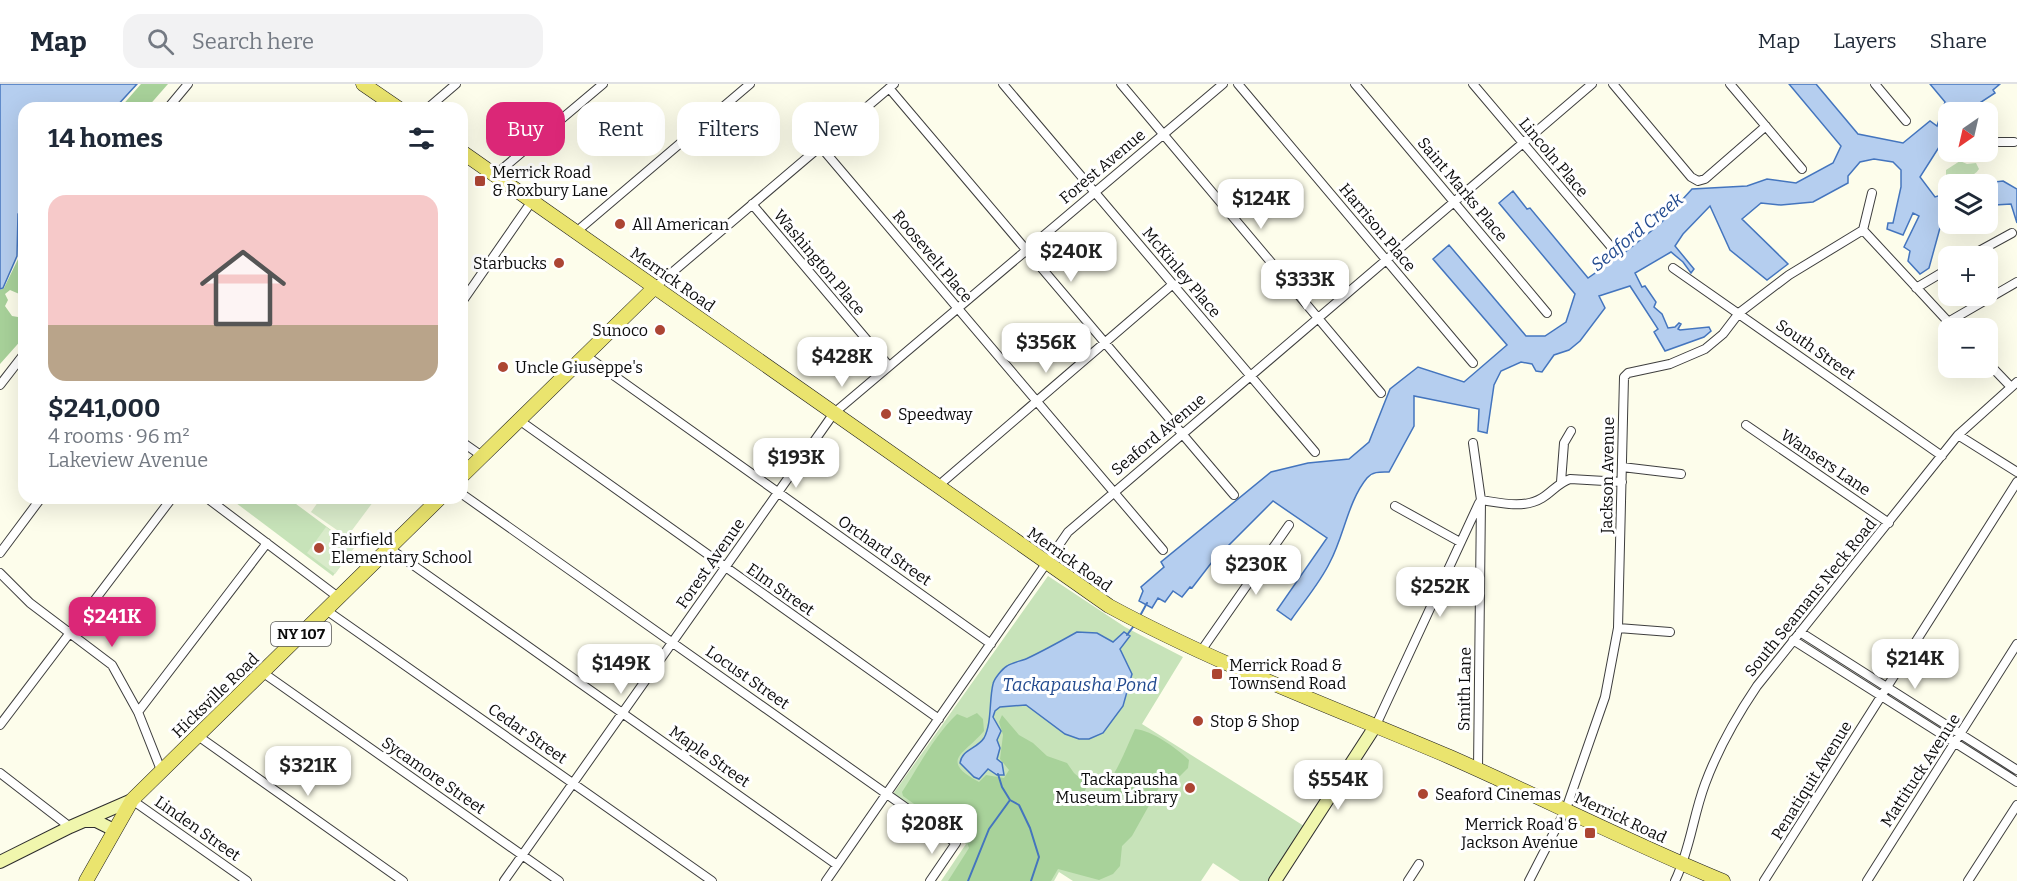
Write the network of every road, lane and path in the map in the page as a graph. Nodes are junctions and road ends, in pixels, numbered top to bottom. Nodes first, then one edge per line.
1 (188, 84) edge
2 (363, 84) edge
3 (456, 84) edge
4 (603, 84) edge
5 (750, 84) edge
6 (1003, 84) edge
7 (1120, 84) edge
8 (1222, 84) edge
9 (1238, 84) edge
10 (1355, 84) edge
11 (1473, 84) edge
12 (1592, 84) edge
13 (1613, 84) edge
14 (1730, 84) edge
15 (1875, 84) edge
16 (891, 86) edge
17 (173, 102) edge
18 (386, 102) edge
19 (435, 102) edge
20 (872, 102) edge
21 (1906, 121) dead end
22 (1766, 126) junction
23 (1163, 134) junction
24 (1999, 142) dead end
25 (1523, 143) junction
26 (2016, 143) edge
27 (808, 156) edge
28 (828, 156) edge
29 (468, 157) edge
30 (1802, 169) dead end
31 (495, 176) junction
32 (1095, 192) junction
33 (1872, 193) dead end
34 (531, 201) junction
35 (1454, 202) junction
36 (752, 204) junction
37 (1863, 230) junction
38 (576, 232) junction
39 (2012, 233) dead end
40 (1988, 246) edge
41 (1613, 249) dead end
42 (1026, 250) junction
43 (1386, 260) junction
44 (1673, 267) dead end
45 (1938, 275) edge
46 (2017, 282) edge
47 (1173, 284) junction
48 (655, 287) junction
49 (1916, 288) junction
50 (468, 293) edge
51 (957, 308) junction
52 (1547, 313) dead end
53 (1738, 313) junction
54 (1318, 318) junction
55 (1944, 318) edge
56 (1963, 318) edge
57 (1103, 343) junction
58 (585, 355) junction
59 (18, 362) edge
60 (1473, 363) dead end
61 (889, 366) junction
62 (1998, 371) edge
63 (1250, 376) junction
64 (0, 385) edge
65 (2014, 385) edge
66 (1381, 393) dead end
67 (1036, 400) junction
68 (834, 413) junction
69 (519, 420) junction
70 (1746, 426) dead end
71 (1572, 431) dead end
72 (1182, 434) junction
73 (1958, 435) junction
74 (1473, 443) dead end
75 (468, 446) edge
76 (1315, 452) dead end
77 (482, 456) junction
78 (1942, 456) junction
79 (1622, 467) junction
80 (468, 470) edge
81 (2017, 472) edge
82 (1682, 474) dead end
83 (1562, 482) junction
84 (1622, 482) junction
85 (2017, 482) edge
86 (938, 486) junction
87 (778, 492) junction
88 (1113, 492) junction
89 (1234, 495) dead end
90 (468, 498) edge
91 (1481, 500) junction
92 (37, 504) edge
93 (167, 504) edge
94 (215, 504) edge
95 (434, 504) edge
96 (1395, 506) dead end
97 (1889, 523) junction
98 (1289, 525) dead end
99 (1460, 542) junction
100 (267, 543) junction
101 (389, 548) junction
102 (1163, 550) dead end
103 (0, 553) edge
104 (1047, 563) junction
105 (725, 567) junction
106 (0, 573) edge
107 (338, 597) junction
108 (326, 610) junction
109 (1618, 628) junction
110 (70, 632) junction
111 (1670, 632) dead end
112 (1800, 632) junction
113 (1793, 640) junction
114 (672, 642) junction
115 (991, 644) junction
116 (2017, 644) edge
117 (1201, 651) junction
118 (262, 672) junction
119 (1887, 687) junction
120 (1881, 696) junction
121 (138, 712) junction
122 (623, 713) junction
123 (939, 719) junction
124 (0, 724) edge
125 (1376, 725) junction
126 (1960, 734) junction
127 (198, 735) junction
128 (1955, 743) junction
129 (1478, 769) junction
130 (161, 770) junction
131 (2017, 770) edge
132 (0, 773) edge
133 (2017, 782) edge
134 (573, 783) junction
135 (887, 793) junction
136 (132, 800) junction
137 (2017, 805) edge
138 (1566, 809) junction
139 (84, 820) junction
140 (70, 827) junction
141 (114, 831) junction
142 (522, 855) junction
143 (0, 862) edge
144 (1419, 864) dead end
145 (837, 865) junction
146 (1683, 865) junction
147 (88, 880) edge
148 (247, 881) edge
149 (403, 881) edge
150 (504, 881) edge
151 (559, 881) edge
152 (712, 881) edge
153 (826, 881) edge
154 (930, 881) edge
155 (1275, 881) edge
156 (1408, 881) edge
157 (1529, 881) edge
158 (1675, 881) edge
159 (1723, 881) edge
160 (1764, 881) edge
161 (1867, 881) edge
162 (1968, 881) edge

1 - 17 street
2 - 18 main road
3 - 19 street
4 - 31 street
5 - 38 street
6 - 32 street, McKinley Place
7 - 23 street
8 - 23 street, Forest Avenue
9 - 43 street, Harrison Place
10 - 35 street, Saint Marks Place
11 - 25 street, Lincoln Place
12 - 25 street, Seaford Avenue
13 - 22 street
14 - 22 street
15 - 21 street
16 - 20 street
16 - 42 street
22 - 30 street
23 - 32 street, Forest Avenue
23 - 54 street
24 - 26 street
25 - 35 street, Seaford Avenue
25 - 41 street, Lincoln Place
27 - 36 street
28 - 51 street, Roosevelt Place
29 - 31 main road, Merrick Road
31 - 34 main road, Merrick Road
32 - 42 street, Forest Avenue
32 - 47 street, McKinley Place
33 - 37 street
34 - 38 main road, Merrick Road
34 - 50 street
35 - 43 street, Seaford Avenue
35 - 52 street, Saint Marks Place
36 - 48 street
36 - 61 street, Washington Place
37 - 49 street
37 - 53 street, Jackson Avenue
38 - 48 main road, Merrick Road
39 - 40 street
42 - 51 street, Forest Avenue
42 - 57 street
43 - 54 street, Seaford Avenue
43 - 60 street, Harrison Place
44 - 53 street, South Street
45 - 49 street
46 - 56 street
47 - 57 street
47 - 63 street, McKinley Place
48 - 58 main road
48 - 68 main road, Merrick Road
49 - 55 street
51 - 61 street, Forest Avenue
51 - 67 street, Roosevelt Place
53 - 78 street, South Street
53 - 79 street, Jackson Avenue
54 - 63 street, Seaford Avenue
54 - 66 street
57 - 67 street
57 - 72 street
58 - 69 main road
58 - 87 street, Orchard Street
59 - 64 street
61 - 68 street, Forest Avenue
62 - 65 street
63 - 72 street, Seaford Avenue
63 - 76 street, McKinley Place
65 - 73 street, South Seamans Neck Road
67 - 86 street
67 - 88 street, Roosevelt Place
68 - 86 main road, Merrick Road
68 - 87 street, Forest Avenue
69 - 77 main road
69 - 105 street, Elm Street
70 - 97 street, Wansers Lane
71 - 83 street
72 - 88 street, Seaford Avenue
72 - 89 street
73 - 78 street, South Seamans Neck Road
73 - 81 street
74 - 91 street, Smith Lane
75 - 77 street
77 - 80 main road
78 - 97 street, South Seamans Neck Road
79 - 82 street
79 - 84 street, Jackson Avenue
83 - 84 street
83 - 91 street
84 - 109 street, Jackson Avenue
85 - 119 street, Penatiquit Avenue
86 - 104 main road, Merrick Road
87 - 105 street, Forest Avenue
87 - 115 street, Orchard Street
88 - 102 street, Roosevelt Place
88 - 104 street, Seaford Avenue
90 - 114 street, Locust Street
91 - 99 street
91 - 129 street, Smith Lane
92 - 103 street
93 - 110 street
94 - 100 street
95 - 101 main road, Hicksville Road / NY 107
96 - 99 street
97 - 112 street, South Seamans Neck Road
98 - 117 street
99 - 125 street
100 - 107 street
100 - 121 street
101 - 107 main road, Hicksville Road / NY 107
101 - 122 street, Maple Street
104 - 115 street, Seaford Avenue
104 - 117 main road, Merrick Road
105 - 114 street, Forest Avenue
105 - 123 street, Elm Street
106 - 110 street
107 - 108 main road, Hicksville Road / NY 107
108 - 118 main road, Hicksville Road / NY 107
108 - 134 street, Cedar Street
109 - 111 street
109 - 138 street, Jackson Avenue
110 - 121 street
110 - 124 street
112 - 113 street, South Seamans Neck Road
112 - 119 street
113 - 120 street
113 - 146 street, South Seamans Neck Road
114 - 122 street, Forest Avenue
114 - 135 street, Locust Street
115 - 123 street, Seaford Avenue
116 - 126 street, Mattituck Avenue
117 - 125 main road, Merrick Road
118 - 127 main road, Hicksville Road / NY 107
118 - 142 street, Sycamore Street
119 - 120 street, Penatiquit Avenue
119 - 126 street
120 - 128 street
120 - 160 street, Penatiquit Avenue
121 - 130 street
122 - 134 street, Forest Avenue
122 - 145 street, Maple Street
123 - 135 street, Seaford Avenue
125 - 129 main road, Merrick Road
125 - 155 street
126 - 128 street, Mattituck Avenue
126 - 131 street
127 - 130 main road, Hicksville Road / NY 107
127 - 149 street
128 - 133 street
128 - 161 street, Mattituck Avenue
129 - 138 main road, Merrick Road
130 - 136 main road, Hicksville Road / NY 107
132 - 140 street
134 - 142 street, Forest Avenue
134 - 152 street, Cedar Street
135 - 145 street, Seaford Avenue
135 - 154 street, Locust Street
136 - 139 street
136 - 141 main road, Hicksville Road / NY 107
136 - 148 street, Linden Street
137 - 162 street
138 - 146 main road, Merrick Road
138 - 157 street, Jackson Avenue
139 - 140 street
139 - 141 street
140 - 143 street
141 - 147 main road, Hicksville Road / NY 107
142 - 150 street, Forest Avenue
142 - 151 street, Sycamore Street
144 - 156 street
145 - 153 street, Seaford Avenue
146 - 158 street, South Seamans Neck Road
146 - 159 main road, Merrick Road

